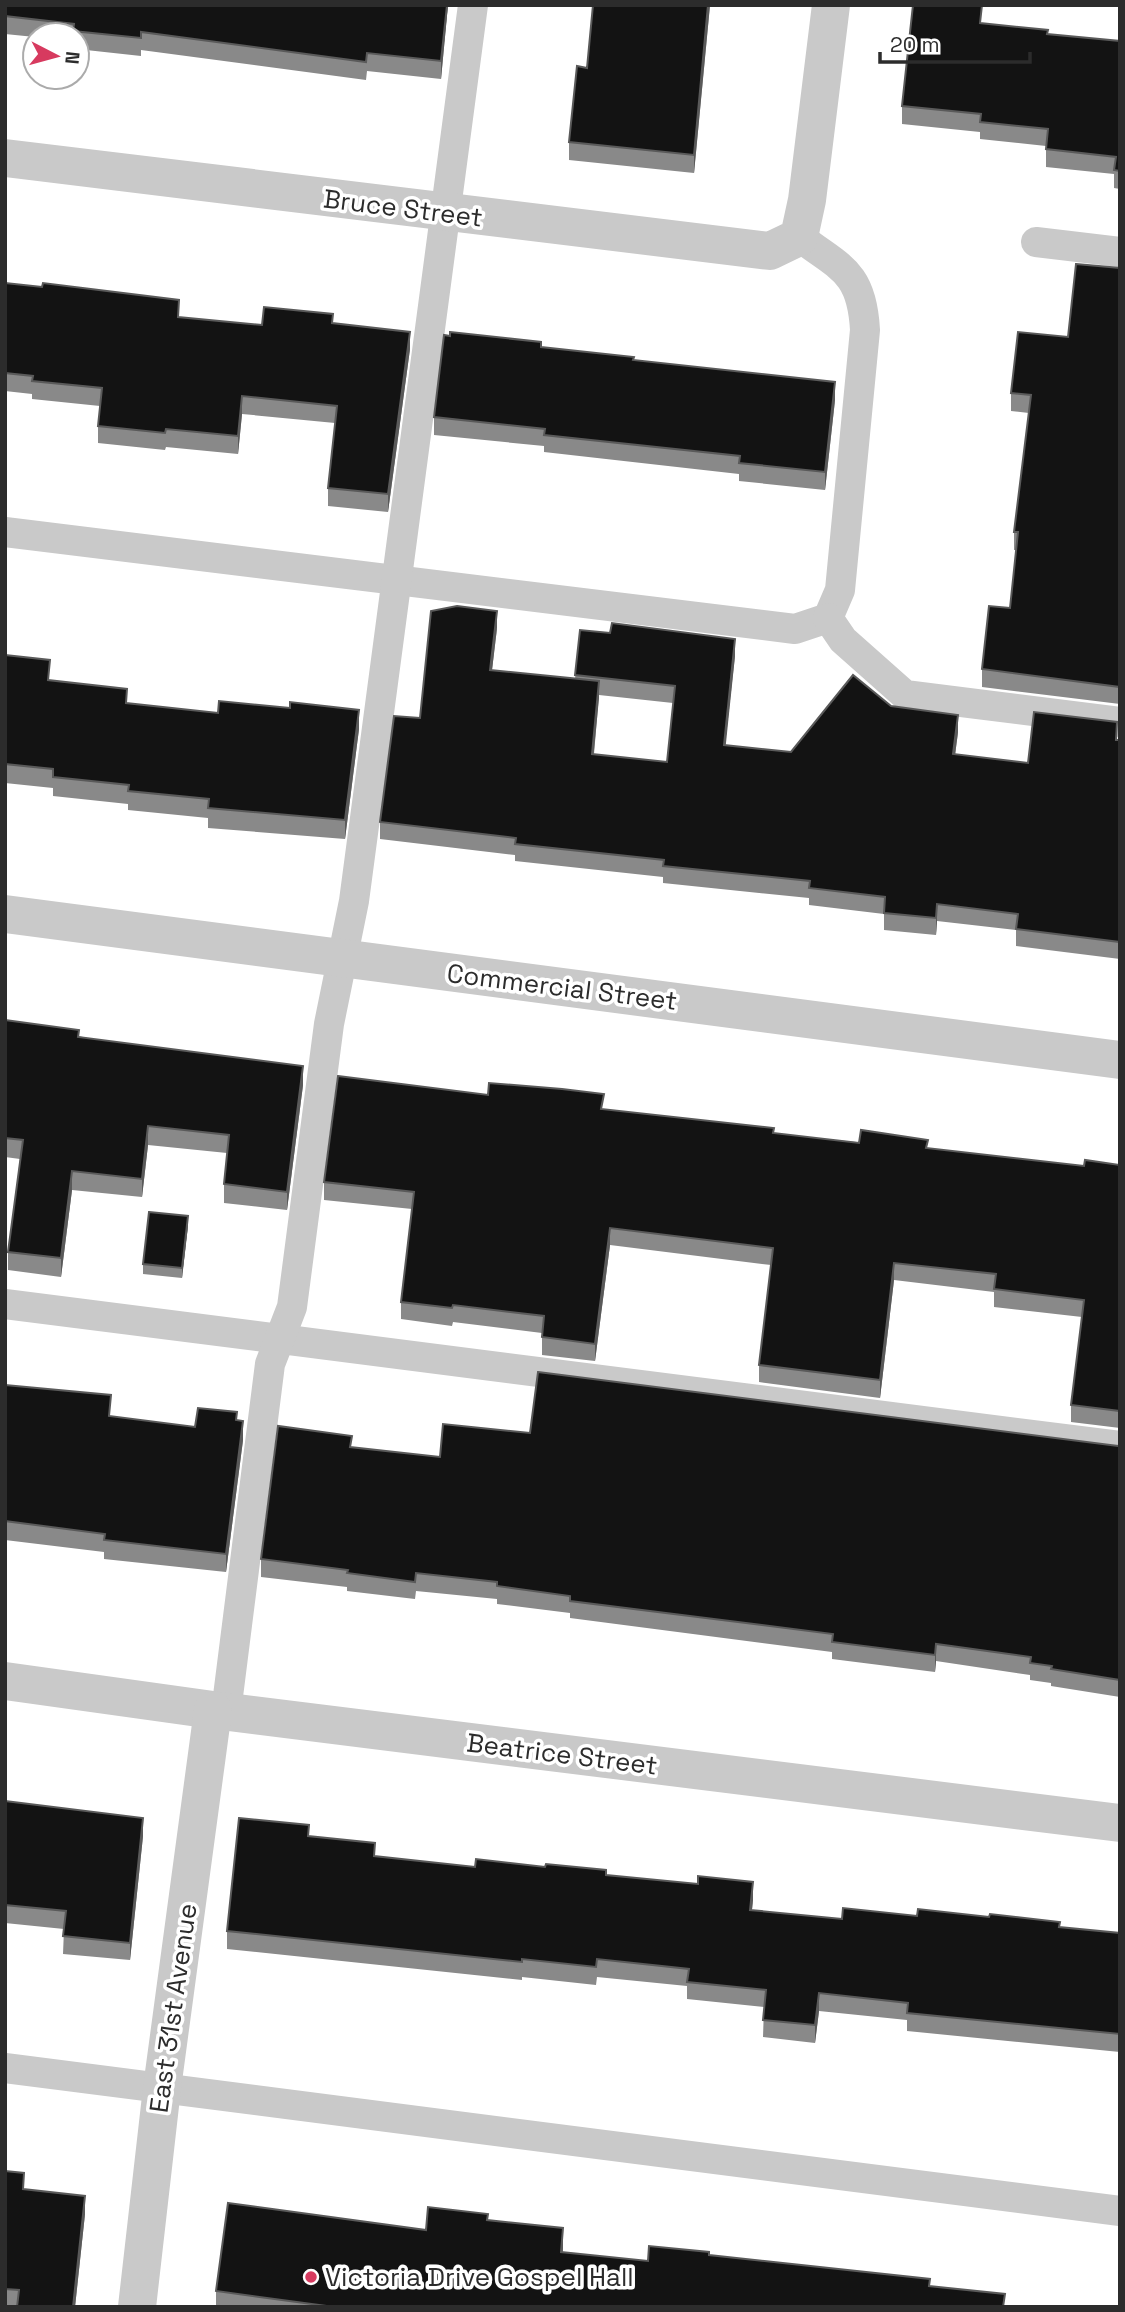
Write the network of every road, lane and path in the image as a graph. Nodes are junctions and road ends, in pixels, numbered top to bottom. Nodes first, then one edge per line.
1 (473, 5) edge
2 (831, 5) edge
3 (5, 158) edge
4 (445, 213) junction
5 (799, 237) junction
6 (1035, 242) dead end
7 (1120, 252) edge
8 (5, 531) edge
9 (398, 580) junction
10 (828, 618) junction
11 (1120, 722) edge
12 (5, 914) edge
13 (342, 958) junction
14 (1120, 1059) edge
15 (5, 1304) edge
16 (280, 1339) junction
17 (1120, 1446) edge
18 (5, 1681) edge
19 (219, 1711) junction
20 (1120, 1823) edge
21 (5, 2068) edge
22 (162, 2088) junction
23 (1120, 2211) edge
24 (137, 2307) edge

1 - 4 lane
2 - 5 street
3 - 4 street, Bruce Street
4 - 5 street, Bruce Street
4 - 9 lane
5 - 10 lane
6 - 7 lane
8 - 9 lane
9 - 10 lane
9 - 13 lane
10 - 11 lane
12 - 13 street, Commercial Street
13 - 14 street, Commercial Street
13 - 16 lane
15 - 16 lane
16 - 17 lane
16 - 19 lane
18 - 19 street, Beatrice Street
19 - 20 street, Beatrice Street
19 - 22 street, East 31st Avenue
21 - 22 lane
22 - 23 lane
22 - 24 street, East 31st Avenue

